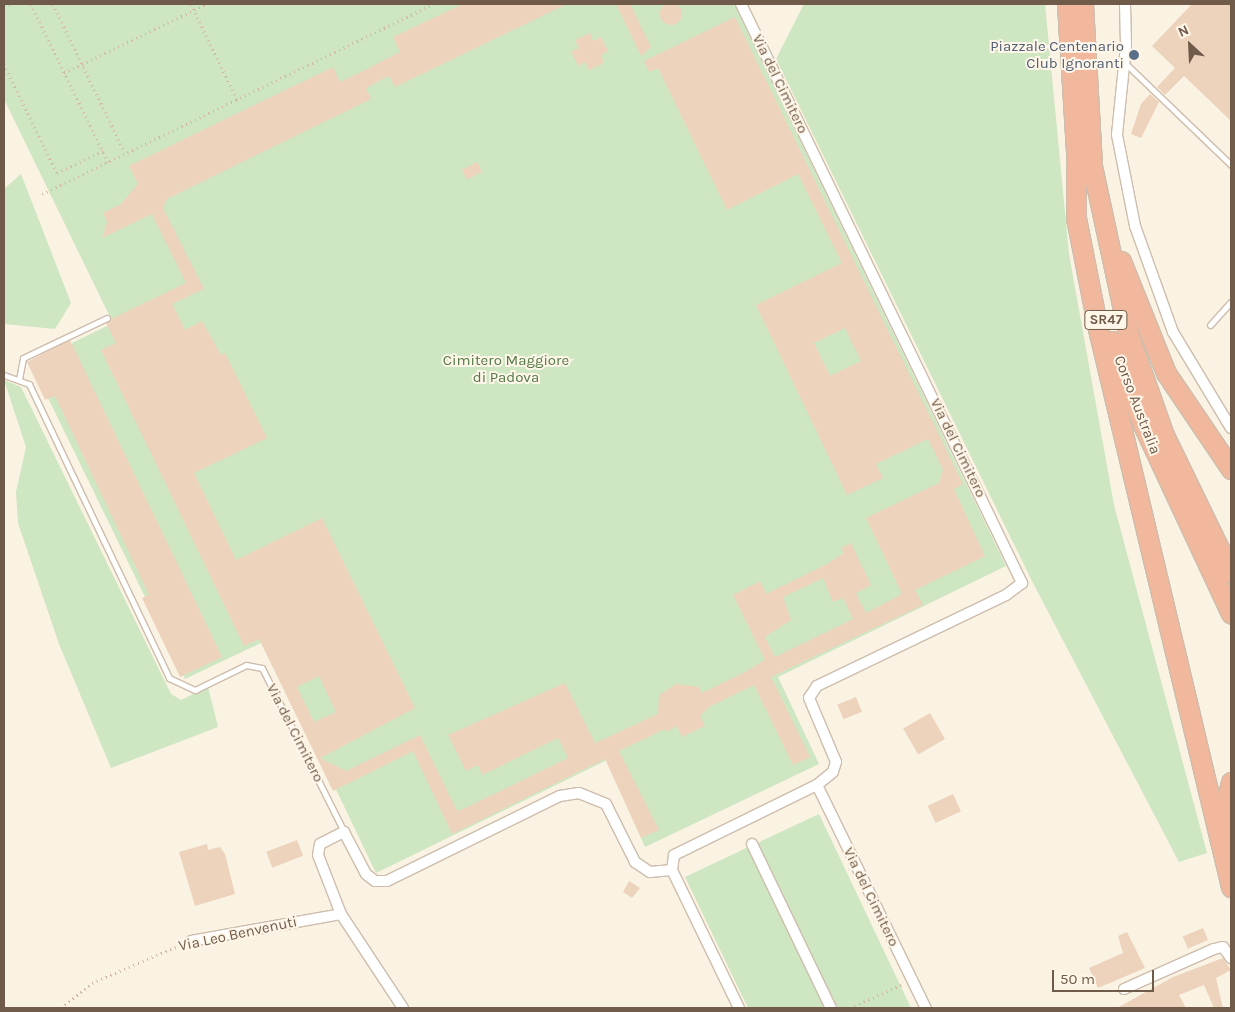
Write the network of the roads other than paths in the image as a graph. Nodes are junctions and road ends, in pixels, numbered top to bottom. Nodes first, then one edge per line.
1 (741, 4) edge
2 (1066, 4) edge
3 (1083, 4) edge
4 (1125, 4) edge
5 (1124, 62) junction
6 (1231, 164) edge
7 (1084, 168) junction
8 (1231, 302) edge
9 (107, 318) dead end
10 (1210, 325) dead end
11 (4, 375) edge
12 (19, 379) junction
13 (1231, 428) edge
14 (1231, 469) edge
15 (1231, 573) edge
16 (1231, 614) edge
17 (1231, 782) edge
18 (817, 785) junction
19 (1231, 831) edge
20 (344, 832) junction
21 (752, 844) dead end
22 (672, 870) junction
23 (1231, 887) edge
24 (341, 914) junction
25 (191, 941) road end
26 (1231, 958) edge
27 (1124, 989) dead end
28 (404, 1008) edge
29 (739, 1008) edge
30 (832, 1008) edge
31 (926, 1008) edge

1 - 18 street, Via del Cimitero
2 - 7 highway, Corso Australia / SR47
3 - 7 highway, Corso Australia / SR47
4 - 5 street
5 - 6 lane
5 - 13 street
7 - 14 highway
7 - 15 highway, Corso Australia / SR47
7 - 16 highway, Corso Australia / SR47
7 - 23 highway
8 - 10 lane
9 - 12 lane
11 - 12 lane
12 - 20 lane, Via del Cimitero
17 - 19 highway
18 - 22 street, Via del Cimitero
18 - 31 street, Via del Cimitero
20 - 22 street, Via del Cimitero
20 - 24 street
21 - 30 street
22 - 29 street
24 - 25 street, Via Leo Benvenuti
24 - 28 street
26 - 27 street

